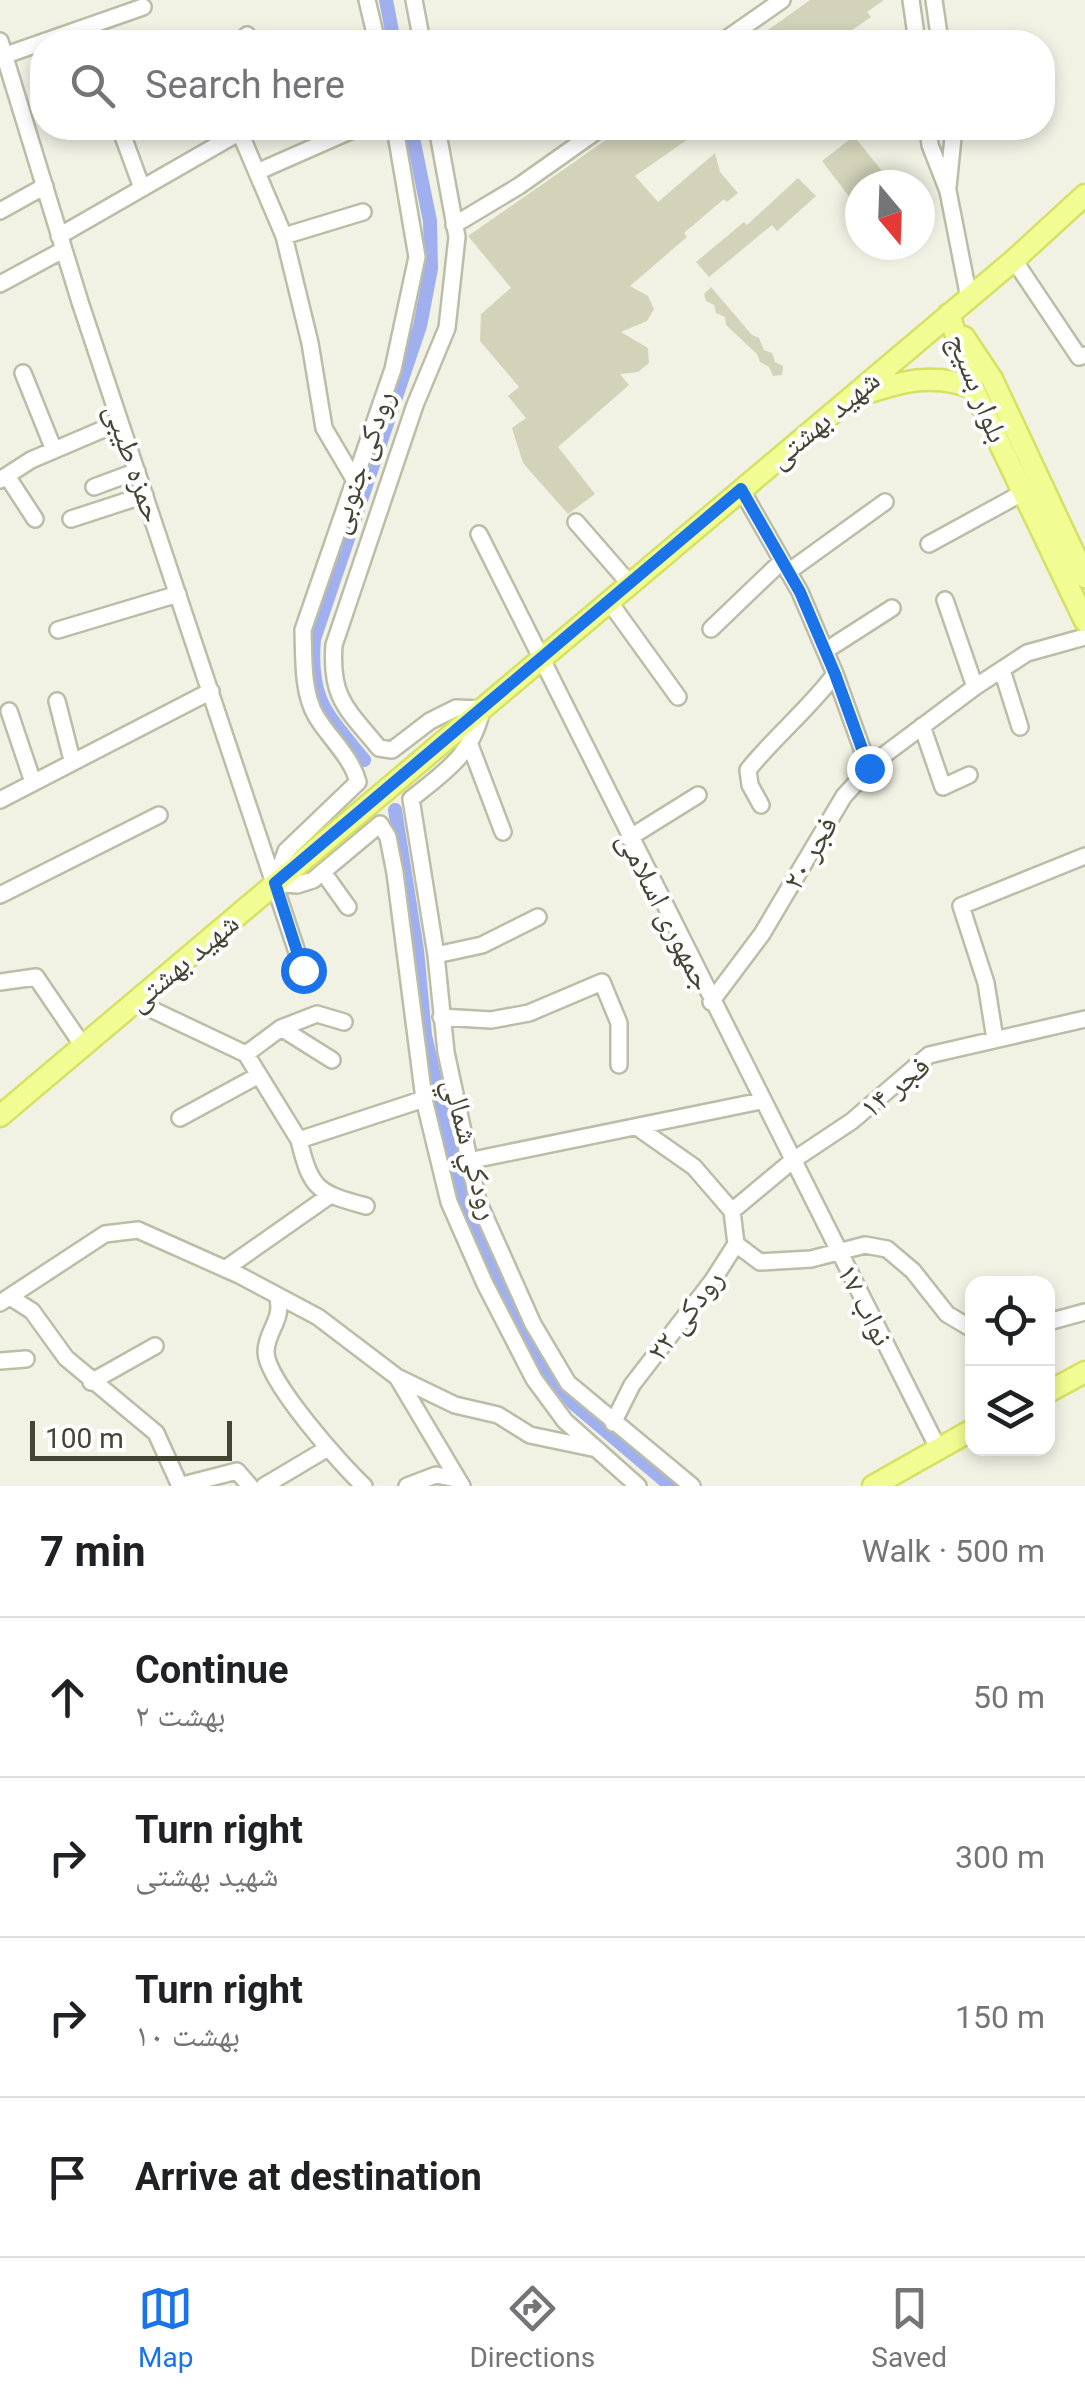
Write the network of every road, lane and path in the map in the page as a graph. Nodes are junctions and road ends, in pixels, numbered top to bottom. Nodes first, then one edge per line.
1 (368, 0) edge
2 (414, 0) edge
3 (782, 0) edge
4 (911, 0) edge
5 (934, 0) edge
6 (142, 7) dead end
7 (64, 30) edge
8 (374, 30) edge
9 (420, 30) edge
10 (739, 30) edge
11 (915, 30) edge
12 (938, 30) edge
13 (30, 40) edge
14 (3, 48) edge
15 (7, 88) edge
16 (124, 140) edge
17 (223, 140) edge
18 (245, 140) edge
19 (330, 140) edge
20 (397, 140) edge
21 (439, 140) edge
22 (584, 140) edge
23 (929, 140) edge
24 (953, 140) edge
25 (257, 172) junction
26 (45, 186) junction
27 (142, 188) junction
28 (948, 191) junction
29 (1085, 196) edge
30 (0, 212) edge
31 (362, 212) dead end
32 (454, 225) junction
33 (284, 236) junction
34 (61, 243) junction
35 (1014, 260) junction
36 (0, 284) edge
37 (960, 305) junction
38 (1085, 355) edge
39 (23, 372) dead end
40 (973, 388) junction
41 (850, 398) junction
42 (120, 422) junction
43 (54, 450) junction
44 (137, 472) junction
45 (4, 478) edge
46 (354, 479) junction
47 (94, 486) dead end
48 (741, 489) junction
49 (1024, 492) junction
50 (145, 495) junction
51 (885, 502) dead end
52 (34, 519) dead end
53 (70, 519) dead end
54 (576, 522) dead end
55 (479, 534) dead end
56 (929, 544) dead end
57 (785, 567) junction
58 (1085, 577) edge
59 (629, 583) junction
60 (178, 594) junction
61 (608, 600) junction
62 (945, 600) dead end
63 (892, 608) dead end
64 (1085, 620) edge
65 (711, 629) dead end
66 (58, 630) dead end
67 (1085, 637) edge
68 (825, 651) junction
69 (540, 661) junction
70 (1002, 670) junction
71 (835, 674) junction
72 (976, 687) junction
73 (210, 691) junction
74 (678, 697) dead end
75 (57, 701) dead end
76 (482, 709) junction
77 (9, 712) dead end
78 (922, 726) junction
79 (1020, 727) dead end
80 (464, 736) junction
81 (72, 760) junction
82 (869, 768) junction
83 (968, 775) dead end
84 (33, 782) junction
85 (698, 795) dead end
86 (0, 800) edge
87 (761, 805) dead end
88 (159, 815) dead end
89 (503, 832) dead end
90 (629, 838) junction
91 (1085, 856) edge
92 (323, 872) junction
93 (282, 877) junction
94 (0, 895) edge
95 (348, 907) dead end
96 (538, 918) dead end
97 (436, 956) junction
98 (303, 970) dead end
99 (0, 982) edge
100 (136, 1002) junction
101 (711, 1002) junction
102 (441, 1017) junction
103 (1085, 1019) edge
104 (344, 1022) dead end
105 (281, 1028) junction
106 (995, 1039) junction
107 (83, 1046) junction
108 (246, 1054) junction
109 (332, 1060) dead end
110 (619, 1064) dead end
111 (259, 1075) junction
112 (424, 1099) junction
113 (761, 1101) junction
114 (0, 1116) edge
115 (180, 1118) dead end
116 (636, 1127) junction
117 (299, 1140) junction
118 (468, 1161) junction
119 (792, 1161) junction
120 (329, 1196) junction
121 (366, 1206) dead end
122 (732, 1211) junction
123 (736, 1244) junction
124 (839, 1254) junction
125 (225, 1269) junction
126 (278, 1299) junction
127 (5, 1300) edge
128 (1085, 1312) edge
129 (1055, 1320) edge
130 (965, 1325) edge
131 (155, 1346) dead end
132 (26, 1359) dead end
133 (0, 1361) edge
134 (1085, 1372) edge
135 (396, 1377) junction
136 (90, 1382) junction
137 (1055, 1388) edge
138 (613, 1424) junction
139 (965, 1434) edge
140 (328, 1448) junction
141 (938, 1448) junction
142 (596, 1449) junction
143 (618, 1469) junction
144 (460, 1482) edge
145 (179, 1486) edge
146 (250, 1486) edge
147 (264, 1486) edge
148 (364, 1486) edge
149 (407, 1486) edge
150 (612, 1486) edge
151 (638, 1486) edge
152 (692, 1486) edge
153 (873, 1486) edge

1 - 8 street
2 - 9 street
3 - 10 street
4 - 11 street
5 - 12 street
6 - 7 street
13 - 14 street
14 - 15 street, حمزه طیبی
15 - 26 street, حمزه طیبی
16 - 27 street
17 - 27 street
18 - 25 street
19 - 25 street
20 - 46 street, رودکی جنوبی
21 - 32 street, رودکی جنوبی
22 - 32 street
23 - 28 street
24 - 28 street
25 - 33 street
26 - 30 street
26 - 34 street, حمزه طیبی
27 - 34 street
28 - 37 street
29 - 35 main road, شهید بهشتی
31 - 33 street
32 - 76 street, رودکی جنوبی
33 - 46 street
34 - 36 street
34 - 42 street, حمزه طیبی
35 - 37 main road, شهید بهشتی
35 - 38 street
37 - 40 main road, بلوار بسیج
37 - 41 main road, شهید بهشتی
37 - 58 main road, بلوار بسیج
39 - 43 street
40 - 41 main road
40 - 49 main road, بلوار بسیج
41 - 48 main road, شهید بهشتی
42 - 43 street
42 - 44 street, حمزه طیبی
43 - 45 street
44 - 47 street
44 - 50 street, حمزه طیبی
45 - 52 street
46 - 93 street, رودکی جنوبی
48 - 57 street
48 - 59 main road, شهید بهشتی
49 - 56 street
49 - 64 main road, بلوار بسیج
50 - 53 street
50 - 60 street, حمزه طیبی
51 - 57 street
54 - 59 street
55 - 69 street, جمهوری اسلامی
57 - 65 street
57 - 68 street
59 - 61 main road, شهید بهشتی
60 - 66 street
60 - 73 street, حمزه طیبی
61 - 69 main road, شهید بهشتی
61 - 74 street
62 - 72 street
63 - 68 street
67 - 70 street, فجر ۲۰
68 - 71 street
69 - 76 main road, شهید بهشتی
69 - 90 street, جمهوری اسلامی
70 - 72 street, فجر ۲۰
70 - 79 street
71 - 82 street
71 - 87 street
72 - 78 street, فجر ۲۰
73 - 81 street
73 - 93 street, حمزه طیبی
75 - 81 street
76 - 80 main road, شهید بهشتی
77 - 84 street
78 - 82 street, فجر ۲۰
78 - 83 street
80 - 89 street
80 - 93 main road, شهید بهشتی
80 - 97 street, رودکي شمالي
81 - 84 street
82 - 101 street, فجر ۲۰
84 - 86 street
85 - 90 street
88 - 94 street
90 - 101 street, جمهوری اسلامی
91 - 106 street
92 - 93 street
92 - 95 street
92 - 112 street, رودکي شمالي
93 - 98 street, حمزه طیبی
93 - 100 main road, شهید بهشتی
96 - 97 street
97 - 102 street, رودکي شمالي
99 - 107 street
100 - 107 main road, شهید بهشتی
100 - 108 street
101 - 113 street, جمهوری اسلامی
102 - 110 street
102 - 118 street, رودکي شمالي
103 - 106 street, فجر ۱۴
104 - 105 street
105 - 108 street
105 - 109 street
106 - 119 street, فجر ۱۴
107 - 114 main road, شهید بهشتی
108 - 111 street
111 - 115 street
111 - 117 street
112 - 117 street
112 - 142 street, رودکي شمالي
113 - 116 street
113 - 119 street, جمهوری اسلامی
116 - 118 street
116 - 122 street
117 - 120 street
118 - 138 street, رودکي شمالي
119 - 122 street, فجر ۱۴
119 - 124 street, نواب ۱۷
120 - 121 street
120 - 125 street
122 - 123 street, رودکی ۲۲
123 - 124 street
123 - 138 street, رودکی ۲۲
124 - 130 street
124 - 141 street, نواب ۱۷
125 - 126 street
125 - 127 street
126 - 135 street
126 - 140 street
127 - 136 street
128 - 129 street
131 - 136 street
132 - 133 street
134 - 137 main road
135 - 142 street
135 - 144 street
136 - 145 street
138 - 152 street, رودکي شمالي
139 - 141 main road
140 - 147 street
140 - 148 street
141 - 153 main road
142 - 143 street, رودکي شمالي
143 - 150 street
143 - 151 street, رودکي شمالي
144 - 149 street
145 - 146 street

